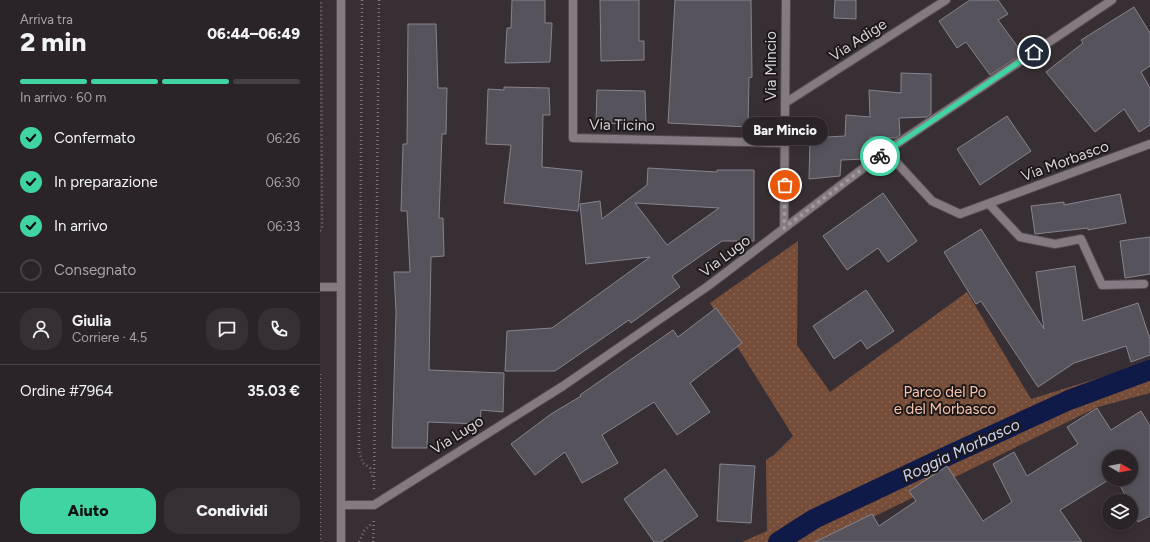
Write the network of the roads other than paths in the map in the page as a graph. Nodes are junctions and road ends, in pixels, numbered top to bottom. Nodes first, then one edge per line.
1 (341, 0) edge
2 (573, 0) edge
3 (786, 0) edge
4 (946, 0) edge
5 (1112, 0) edge
6 (785, 104) junction
7 (785, 143) junction
8 (1150, 144) edge
9 (886, 151) junction
10 (989, 204) junction
11 (784, 228) junction
12 (1144, 284) dead end
13 (320, 287) edge
14 (340, 288) junction
15 (341, 505) junction
16 (341, 542) edge

1 - 14 street
2 - 7 street, Via Ticino
3 - 6 street, Via Mincio
4 - 6 street, Via Adige
5 - 9 street, Via Lugo
6 - 7 street, Via Mincio
7 - 11 street, Via Mincio
8 - 10 street, Via Morbasco
9 - 10 street, Via Morbasco
9 - 11 street, Via Lugo
10 - 12 street
11 - 15 street, Via Lugo
13 - 14 street
14 - 15 street
15 - 16 street

